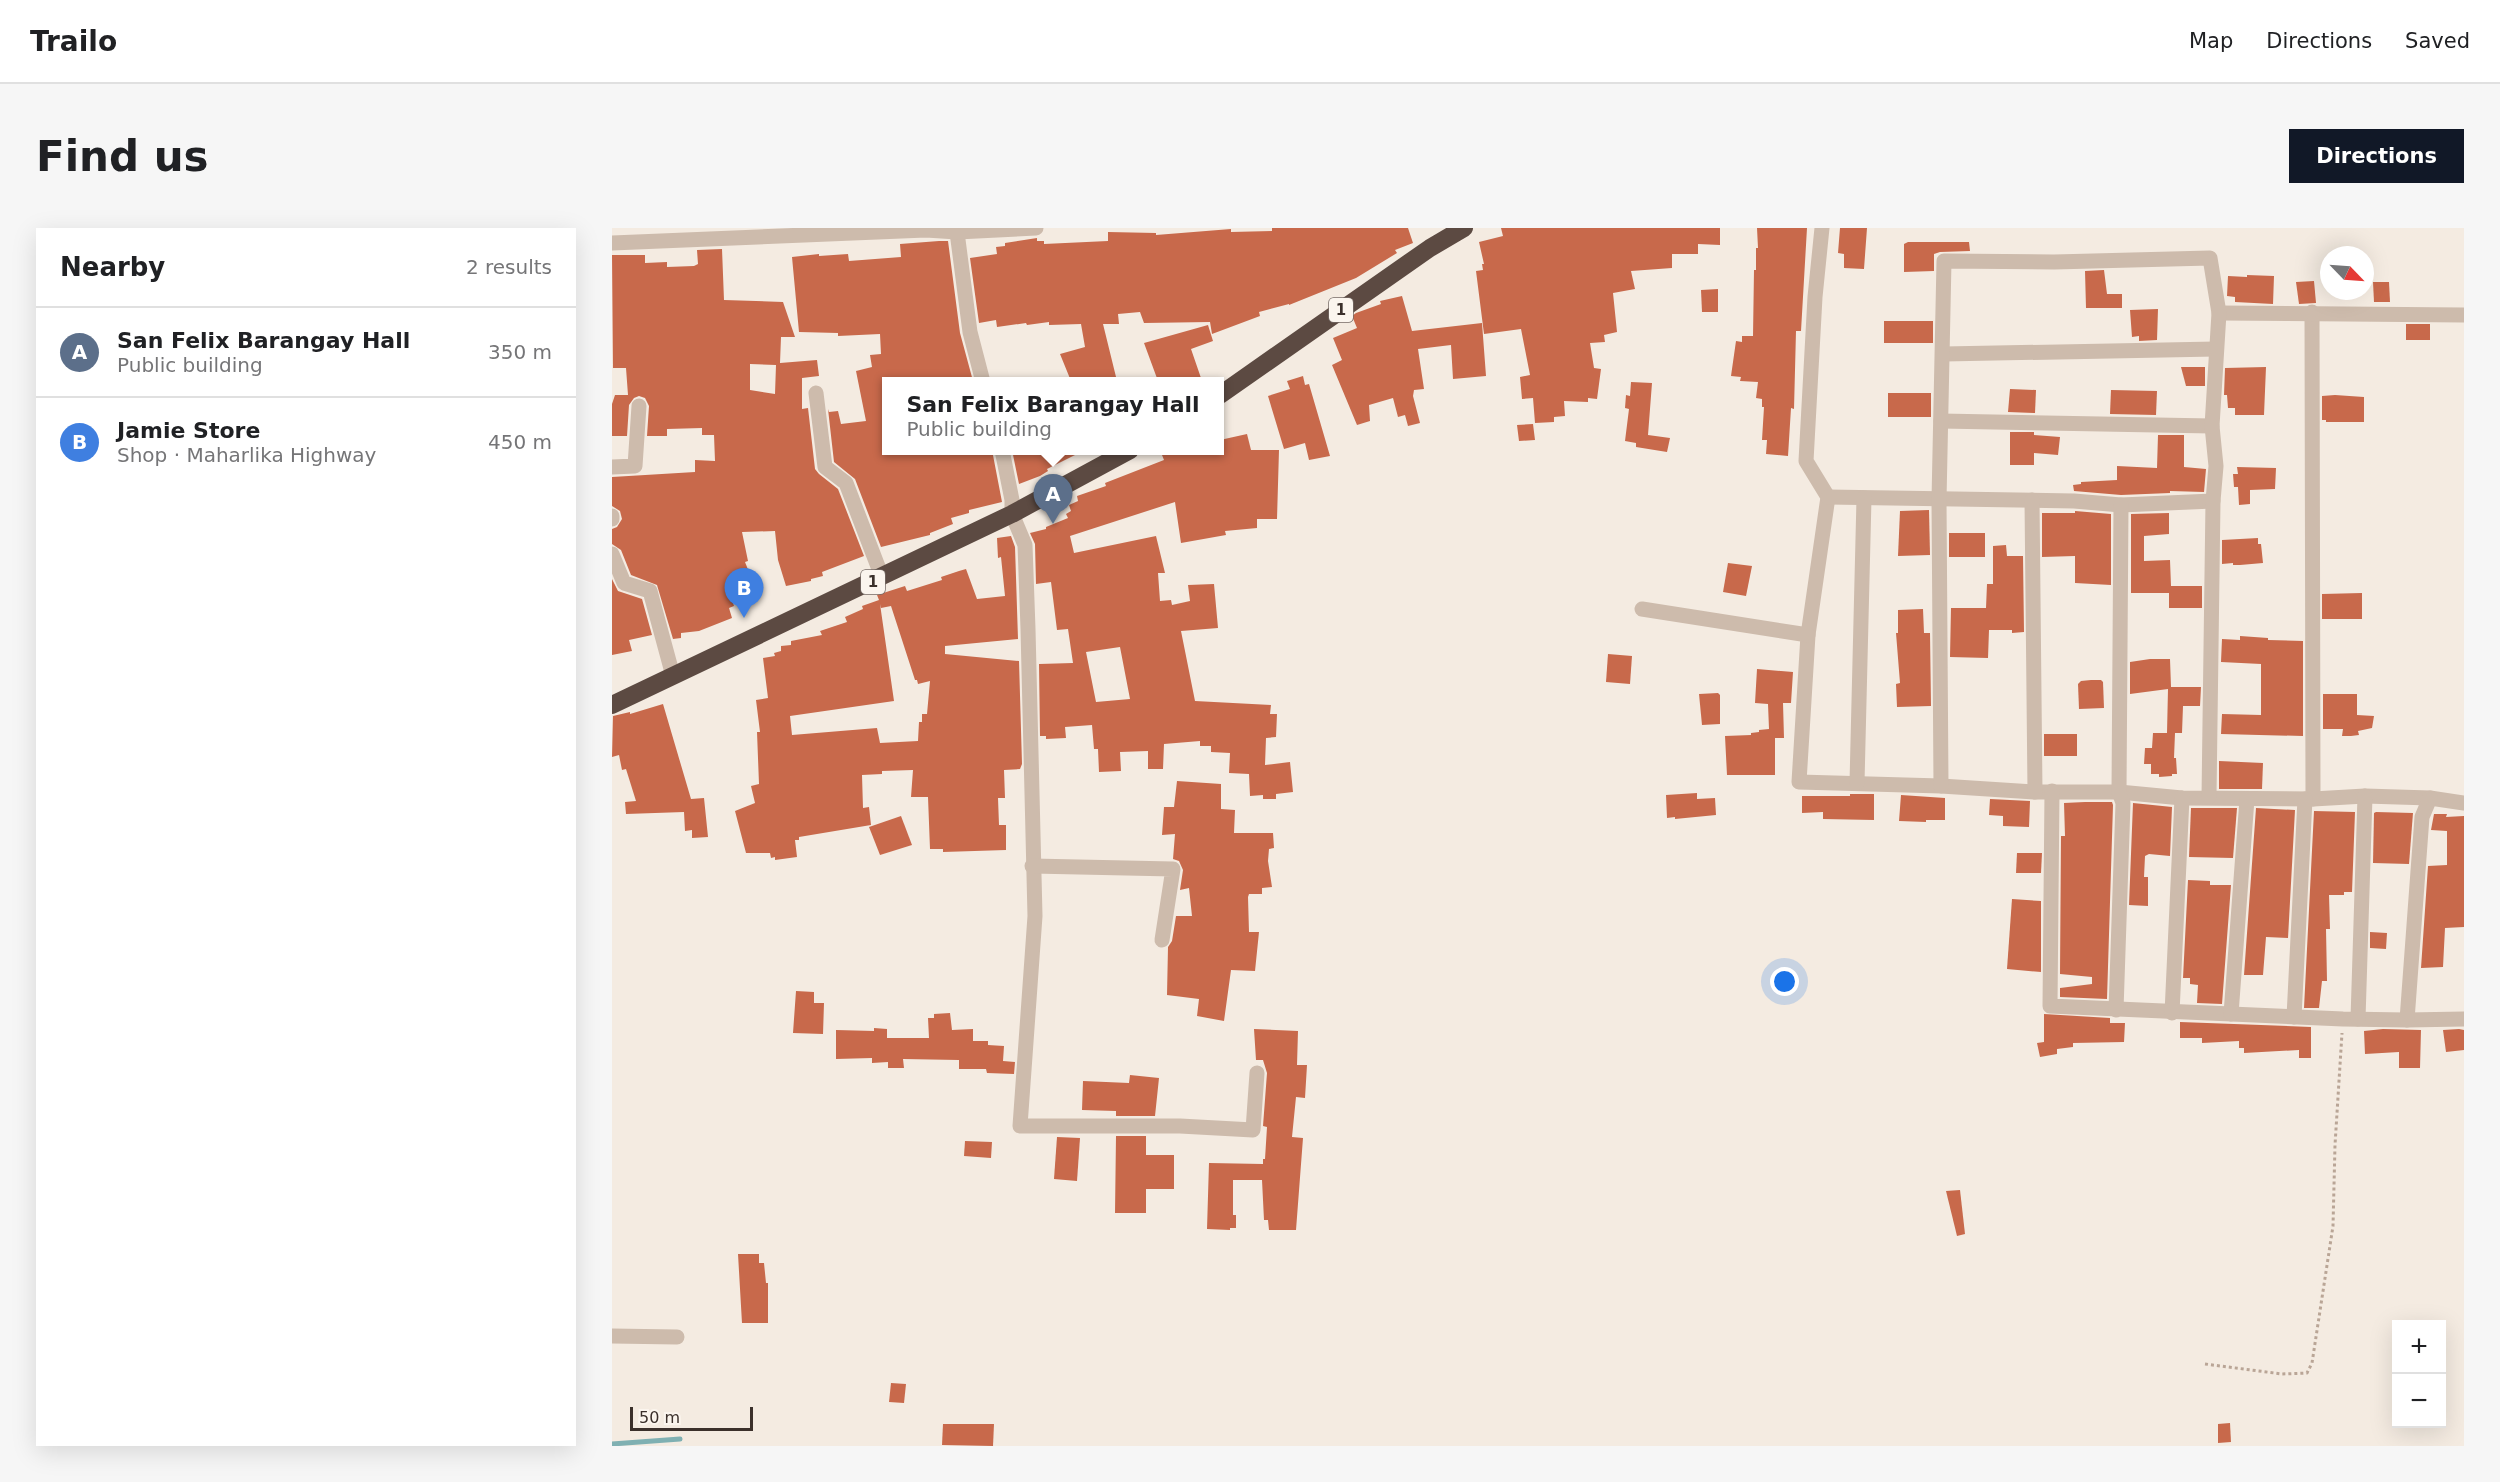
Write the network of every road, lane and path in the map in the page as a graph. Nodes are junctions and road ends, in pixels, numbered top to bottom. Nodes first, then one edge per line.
1 (1036, 228) edge
2 (1464, 228) edge
3 (1822, 228) edge
4 (926, 229) edge
5 (877, 230) edge
6 (957, 231) junction
7 (612, 243) edge
8 (2312, 312) junction
9 (2219, 314) junction
10 (2464, 315) edge
11 (2216, 349) junction
12 (1944, 354) junction
13 (982, 377) edge
14 (1224, 392) edge
15 (816, 393) dead end
16 (639, 406) dead end
17 (1941, 421) junction
18 (2212, 426) junction
19 (1003, 455) edge
20 (1121, 455) edge
21 (612, 467) edge
22 (1828, 497) junction
23 (1864, 498) junction
24 (1940, 500) junction
25 (2032, 500) junction
26 (2213, 501) junction
27 (2121, 505) junction
28 (1012, 514) junction
29 (612, 554) edge
30 (882, 578) junction
31 (1642, 609) dead end
32 (1808, 635) junction
33 (673, 676) junction
34 (612, 705) edge
35 (1857, 783) junction
36 (1941, 786) junction
37 (2052, 791) junction
38 (2035, 792) junction
39 (2119, 792) junction
40 (2365, 796) junction
41 (2209, 797) junction
42 (2182, 798) junction
43 (2430, 798) junction
44 (2247, 799) junction
45 (2309, 799) junction
46 (2464, 803) edge
47 (1032, 866) junction
48 (1162, 940) dead end
49 (2116, 1010) junction
50 (2172, 1013) junction
51 (2231, 1014) junction
52 (2294, 1017) junction
53 (2351, 1019) junction
54 (2464, 1019) edge
55 (2407, 1020) junction
56 (1257, 1073) dead end
57 (612, 1335) edge
58 (677, 1337) dead end
59 (2205, 1364) dead end

1 - 6 street
2 - 14 highway, 1
3 - 22 street
4 - 5 street
4 - 6 street
5 - 7 street
6 - 13 street
8 - 9 street
8 - 10 street
8 - 45 street
9 - 11 street
9 - 12 street
11 - 12 street
11 - 18 street
12 - 17 street
15 - 30 street
16 - 21 street
17 - 18 street
17 - 24 street
18 - 26 street
19 - 28 street
20 - 28 highway, 1
22 - 23 street
22 - 32 street
23 - 24 street
23 - 35 street
24 - 25 street
24 - 36 street
25 - 27 street
25 - 38 street
26 - 27 street
26 - 41 street
27 - 39 street
28 - 30 highway, 1
28 - 47 street
29 - 33 street
30 - 33 highway, 1
31 - 32 street
32 - 35 street
33 - 34 highway, 1
35 - 36 street
36 - 38 street
37 - 38 street
37 - 39 street
37 - 49 street
39 - 42 street
39 - 49 street
40 - 43 street
40 - 45 street
40 - 53 street
41 - 42 street
41 - 44 street
42 - 50 street
43 - 46 street
43 - 55 street
44 - 45 street
44 - 51 street
45 - 52 street
47 - 48 street
47 - 56 street
49 - 50 street
50 - 51 street
51 - 52 street
52 - 53 street
53 - 55 street
53 - 59 path
54 - 55 street
57 - 58 street

